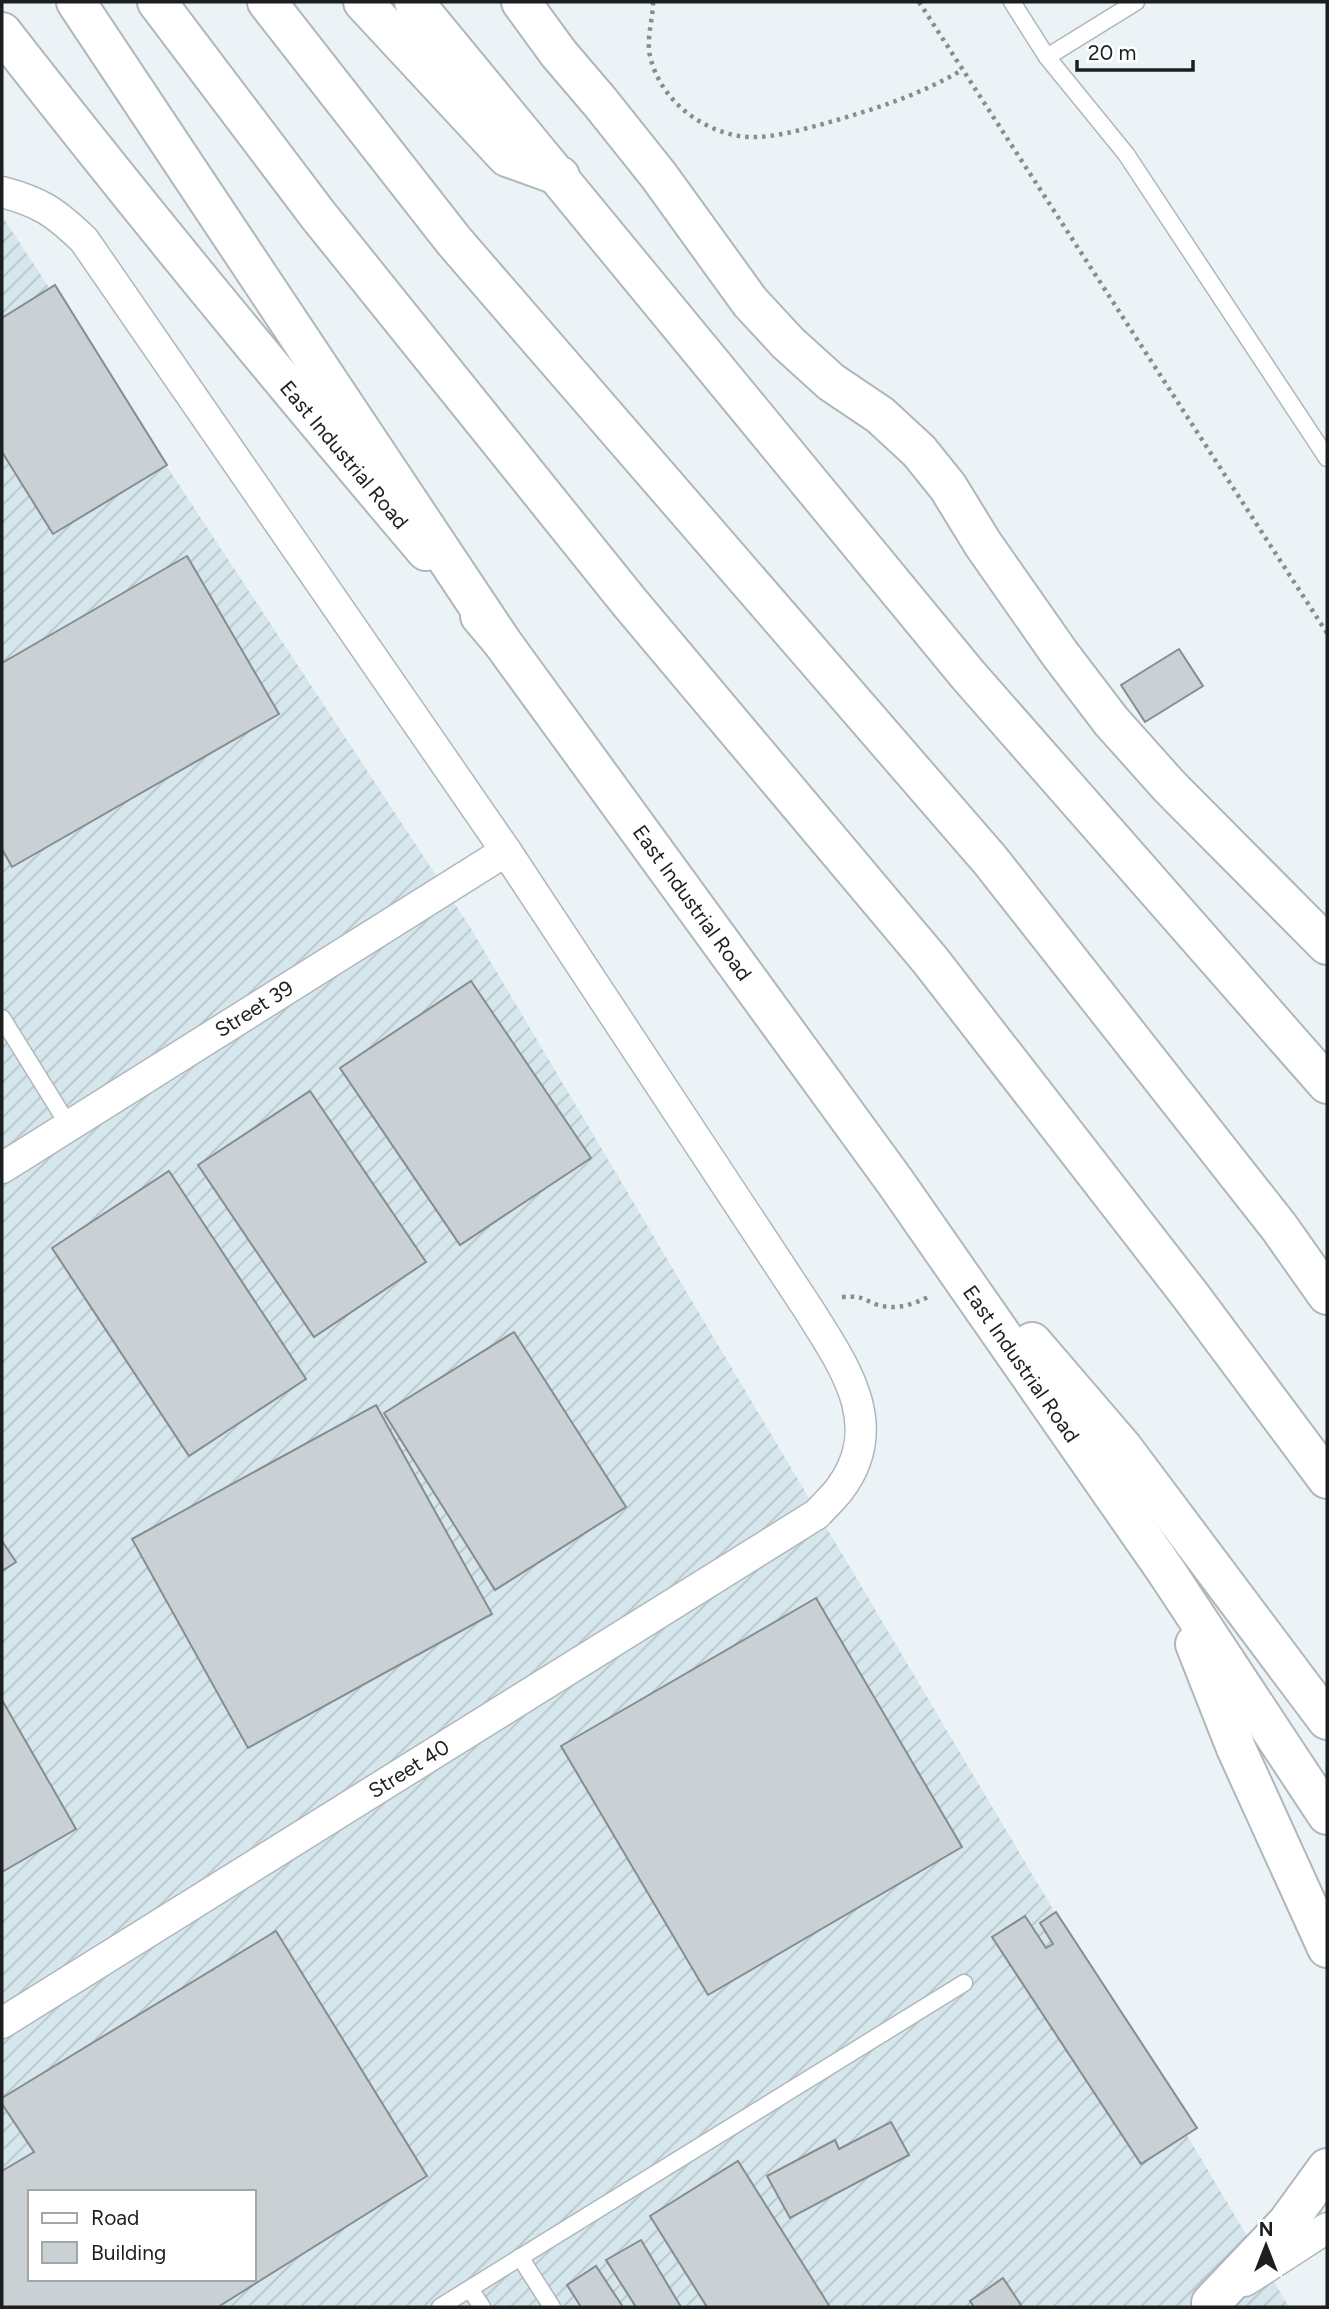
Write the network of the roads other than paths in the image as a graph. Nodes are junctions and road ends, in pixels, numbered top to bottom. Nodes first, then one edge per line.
1 (76, 2) edge
2 (157, 2) edge
3 (267, 2) edge
4 (363, 2) edge
5 (414, 2) edge
6 (521, 2) edge
7 (1012, 2) edge
8 (1136, 2) edge
9 (2, 32) edge
10 (1047, 57) junction
11 (560, 177) junction
12 (2, 192) edge
13 (1327, 458) edge
14 (502, 642) junction
15 (506, 851) junction
16 (1327, 944) edge
17 (2, 1018) edge
18 (1327, 1084) edge
19 (69, 1126) junction
20 (2, 1168) edge
21 (896, 1183) junction
22 (1327, 1295) edge
23 (1327, 1479) edge
24 (1166, 1570) junction
25 (1327, 1720) edge
26 (1327, 1815) edge
27 (1327, 1948) edge
28 (964, 1983) dead end
29 (2, 2024) edge
30 (1327, 2168) edge
31 (1327, 2228) edge
32 (520, 2257) junction
33 (470, 2289) junction
34 (1207, 2305) edge
35 (440, 2307) edge
36 (482, 2307) edge
37 (552, 2307) edge

1 - 14 main road
2 - 23 main road
3 - 22 main road
4 - 11 main road
5 - 11 main road
6 - 16 main road
7 - 10 lane
8 - 10 lane
9 - 14 main road, East Industrial Road
10 - 13 lane
11 - 18 main road
12 - 15 street
14 - 21 main road, East Industrial Road
15 - 19 street, Street 39
15 - 29 street, Street 40
17 - 19 lane
19 - 20 street, Street 39
21 - 24 main road, East Industrial Road
21 - 25 main road
24 - 26 main road, East Industrial Road
24 - 27 main road
28 - 32 lane
30 - 34 main road
31 - 34 street
32 - 33 lane
32 - 37 lane
33 - 35 lane
33 - 36 lane

